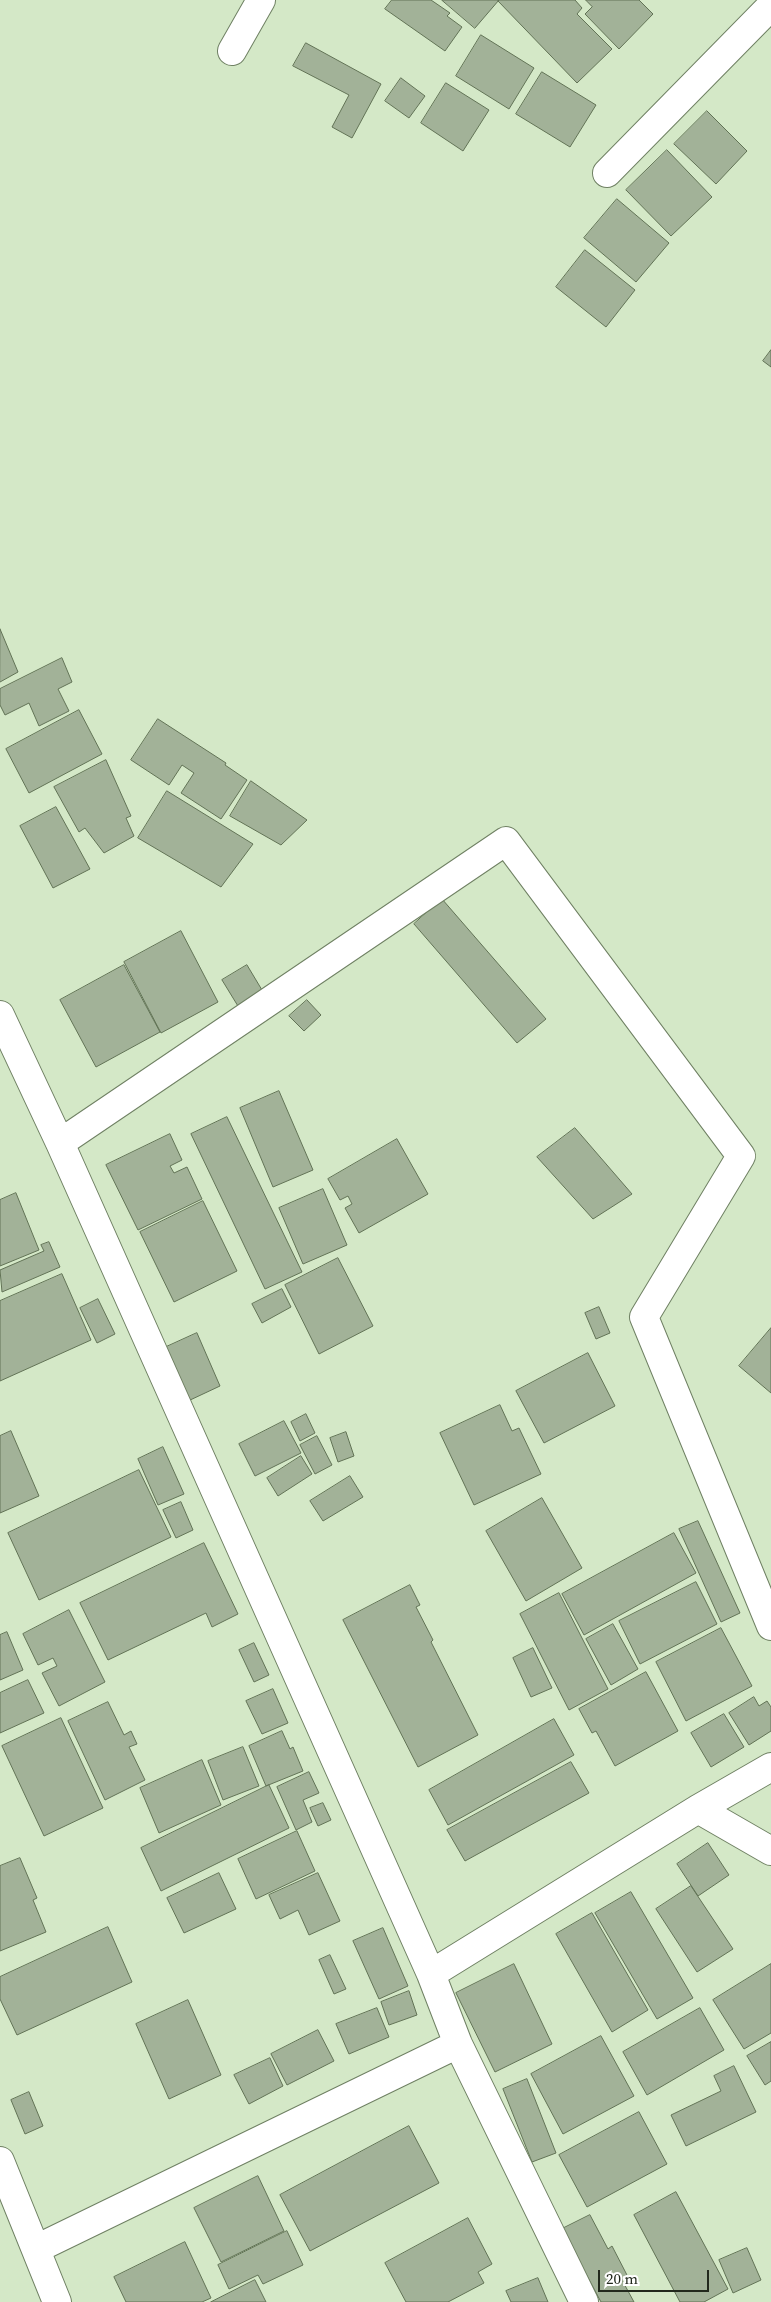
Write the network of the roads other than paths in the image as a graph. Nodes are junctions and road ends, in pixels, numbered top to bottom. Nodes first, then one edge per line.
1 (261, 0) edge
2 (771, 6) edge
3 (232, 50) dead end
4 (606, 173) dead end
5 (0, 1015) edge
6 (60, 1144) junction
7 (771, 1626) edge
8 (771, 1767) edge
9 (698, 1809) junction
10 (771, 1852) edge
11 (431, 1974) junction
12 (458, 2044) junction
13 (0, 2161) edge
14 (36, 2249) junction
15 (57, 2302) edge
16 (584, 2302) edge

1 - 3 street
2 - 4 street
5 - 6 street
6 - 7 street
6 - 11 street
8 - 9 street
9 - 10 street
9 - 11 street
11 - 12 street
12 - 14 street
12 - 16 street
13 - 14 street
14 - 15 street

